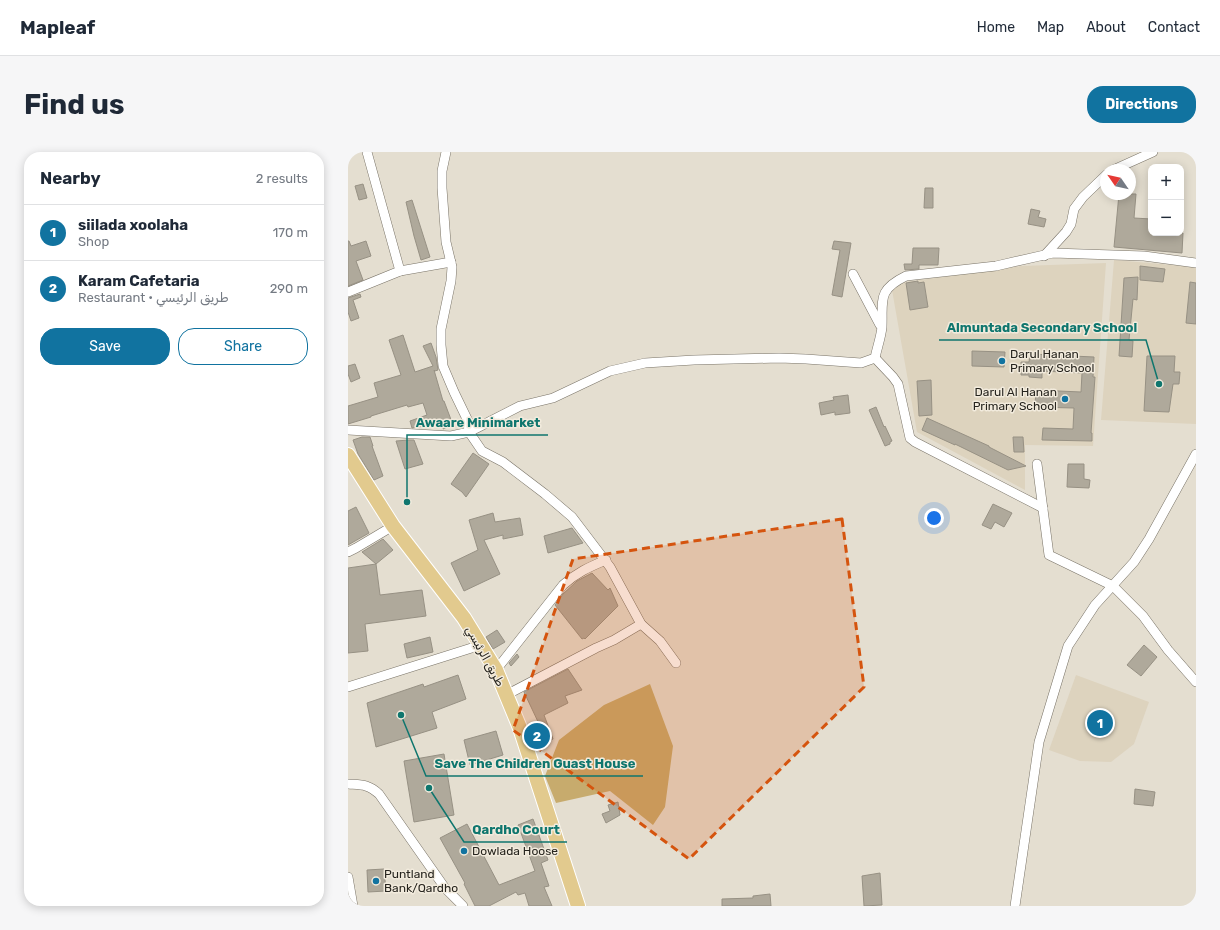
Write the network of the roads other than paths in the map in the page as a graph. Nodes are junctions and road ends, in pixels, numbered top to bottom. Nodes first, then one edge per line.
1 (367, 152) edge
2 (446, 152) edge
3 (1153, 152) edge
4 (1126, 164) edge
5 (1100, 181) edge
6 (1044, 256) junction
7 (451, 262) junction
8 (1196, 263) edge
9 (400, 271) junction
10 (853, 274) dead end
11 (348, 292) edge
12 (882, 328) junction
13 (875, 358) junction
14 (348, 430) edge
15 (469, 432) junction
16 (1196, 454) edge
17 (348, 455) edge
18 (1037, 464) dead end
19 (1043, 508) junction
20 (393, 526) junction
21 (348, 552) edge
22 (606, 560) junction
23 (1113, 586) junction
24 (641, 624) junction
25 (481, 645) junction
26 (676, 663) dead end
27 (496, 670) junction
28 (1196, 682) edge
29 (348, 687) edge
30 (506, 695) junction
31 (348, 784) edge
32 (348, 882) edge
33 (353, 906) edge
34 (463, 906) edge
35 (578, 906) edge
36 (1015, 906) edge

1 - 9 street
2 - 7 street
3 - 4 street
5 - 6 street
6 - 8 street
6 - 12 street
7 - 9 street
7 - 15 street
9 - 11 street
10 - 12 street
12 - 13 street
13 - 15 street
13 - 19 street
14 - 15 street
15 - 22 street
16 - 23 street
17 - 20 main road, طريق الرئيسي
18 - 19 street
19 - 23 street
20 - 21 street
20 - 25 main road, طريق الرئيسي
22 - 24 street
22 - 27 street
23 - 28 street
23 - 36 street
24 - 26 street
24 - 30 street
25 - 27 main road, طريق الرئيسي
25 - 29 street
27 - 30 main road, طريق الرئيسي
30 - 35 main road, طريق الرئيسي
31 - 34 street
32 - 33 street

